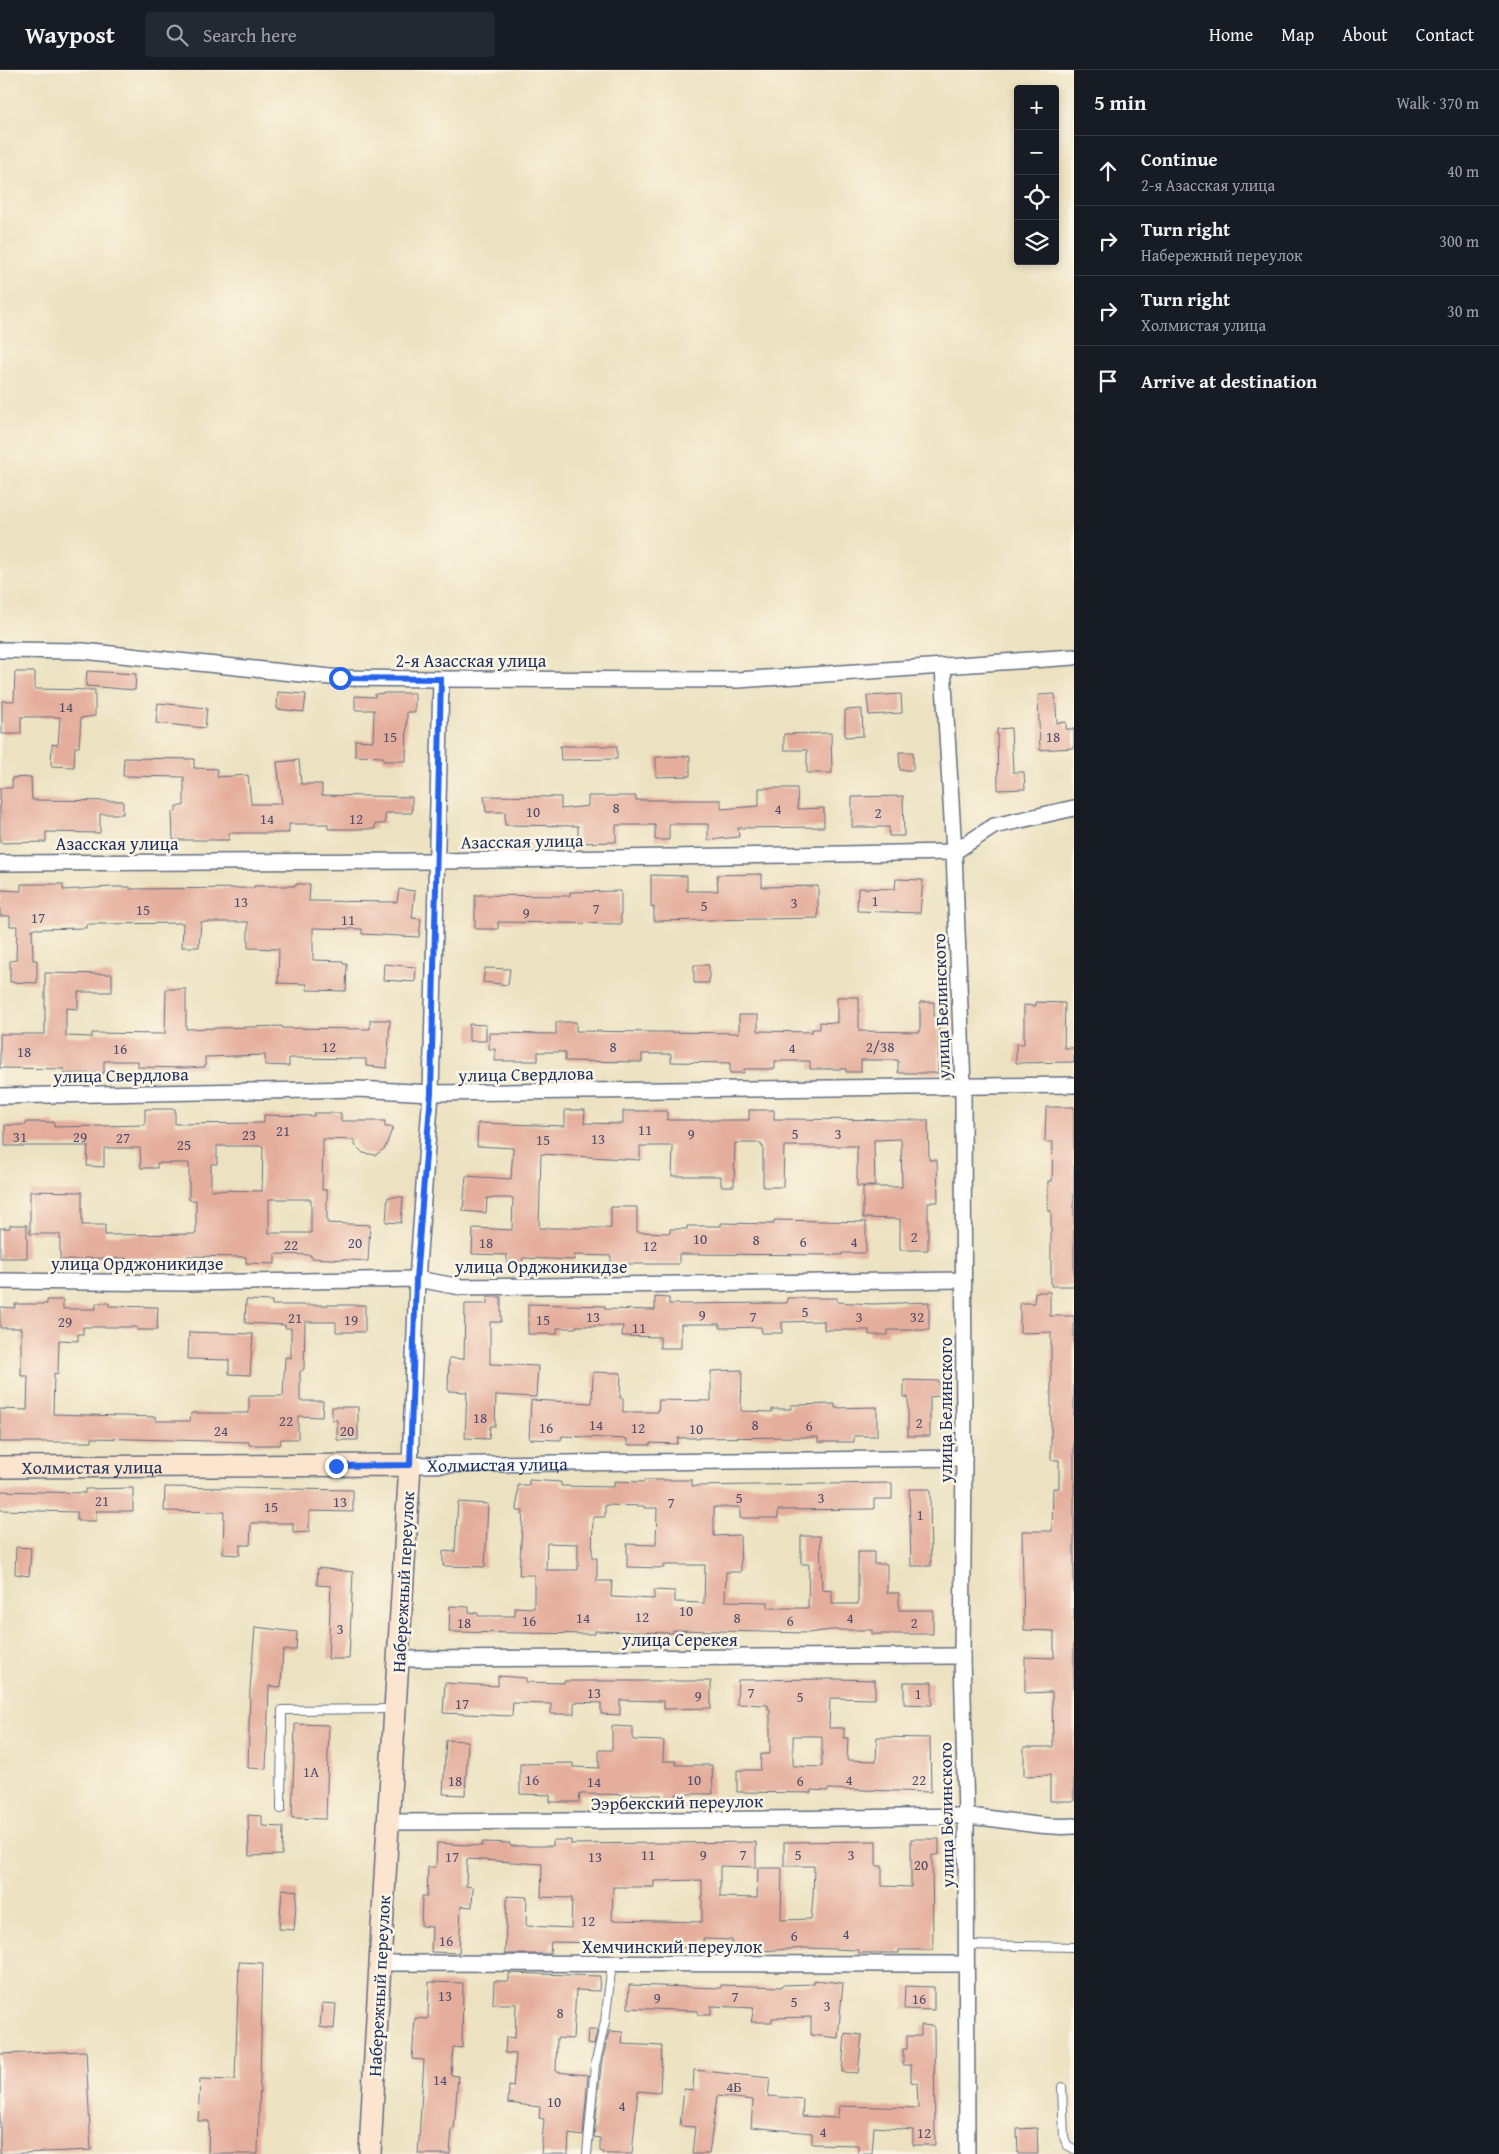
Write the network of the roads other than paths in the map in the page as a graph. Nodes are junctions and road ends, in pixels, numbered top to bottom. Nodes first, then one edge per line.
1 (0, 650) edge
2 (1074, 657) edge
3 (943, 667) junction
4 (441, 679) junction
5 (1074, 808) edge
6 (954, 852) junction
7 (438, 861) junction
8 (0, 863) edge
9 (1074, 1085) edge
10 (963, 1087) junction
11 (431, 1093) junction
12 (0, 1096) edge
13 (416, 1279) junction
14 (962, 1280) junction
15 (0, 1281) edge
16 (964, 1458) junction
17 (410, 1465) junction
18 (0, 1467) edge
19 (962, 1656) junction
20 (398, 1659) junction
21 (396, 1709) junction
22 (281, 1809) dead end
23 (966, 1816) junction
24 (390, 1822) junction
25 (1074, 1826) edge
26 (965, 1945) junction
27 (1074, 1947) edge
28 (379, 1963) junction
29 (612, 1964) junction
30 (965, 1964) junction
31 (1062, 2087) dead end
32 (1074, 2149) edge
33 (370, 2154) edge
34 (587, 2154) edge
35 (967, 2154) edge

1 - 4 street, 2-я Азасская улица
2 - 3 street, 2-я Азасская улица
3 - 4 street, 2-я Азасская улица
3 - 6 street, улица Белинского
4 - 7 street, Набережный переулок
5 - 6 street
6 - 7 street, Азасская улица
6 - 10 street, улица Белинского
7 - 8 street, Азасская улица
7 - 11 street, Набережный переулок
9 - 10 street, улица Свердлова
10 - 11 street, улица Свердлова
10 - 14 street, улица Белинского
11 - 12 street, улица Свердлова
11 - 13 street, Набережный переулок
13 - 14 street, улица Орджоникидзе
13 - 15 street, улица Орджоникидзе
13 - 17 street, Набережный переулок
14 - 16 street, улица Белинского
16 - 17 street, Холмистая улица
16 - 19 street, улица Белинского
17 - 18 street, Холмистая улица
17 - 20 street, Набережный переулок
19 - 20 street, улица Серекея
19 - 23 street, улица Белинского
20 - 21 street, Набережный переулок
21 - 22 lane
21 - 24 street, Набережный переулок
23 - 24 street, Ээрбекский переулок
23 - 25 street, Ээрбекский переулок
23 - 26 street, улица Белинского
24 - 28 street, Набережный переулок
26 - 27 lane
26 - 30 street, улица Белинского
28 - 29 street, Хемчинский переулок
28 - 33 street, Набережный переулок
29 - 30 street, Хемчинский переулок
29 - 34 lane
30 - 35 street, улица Белинского
31 - 32 lane

